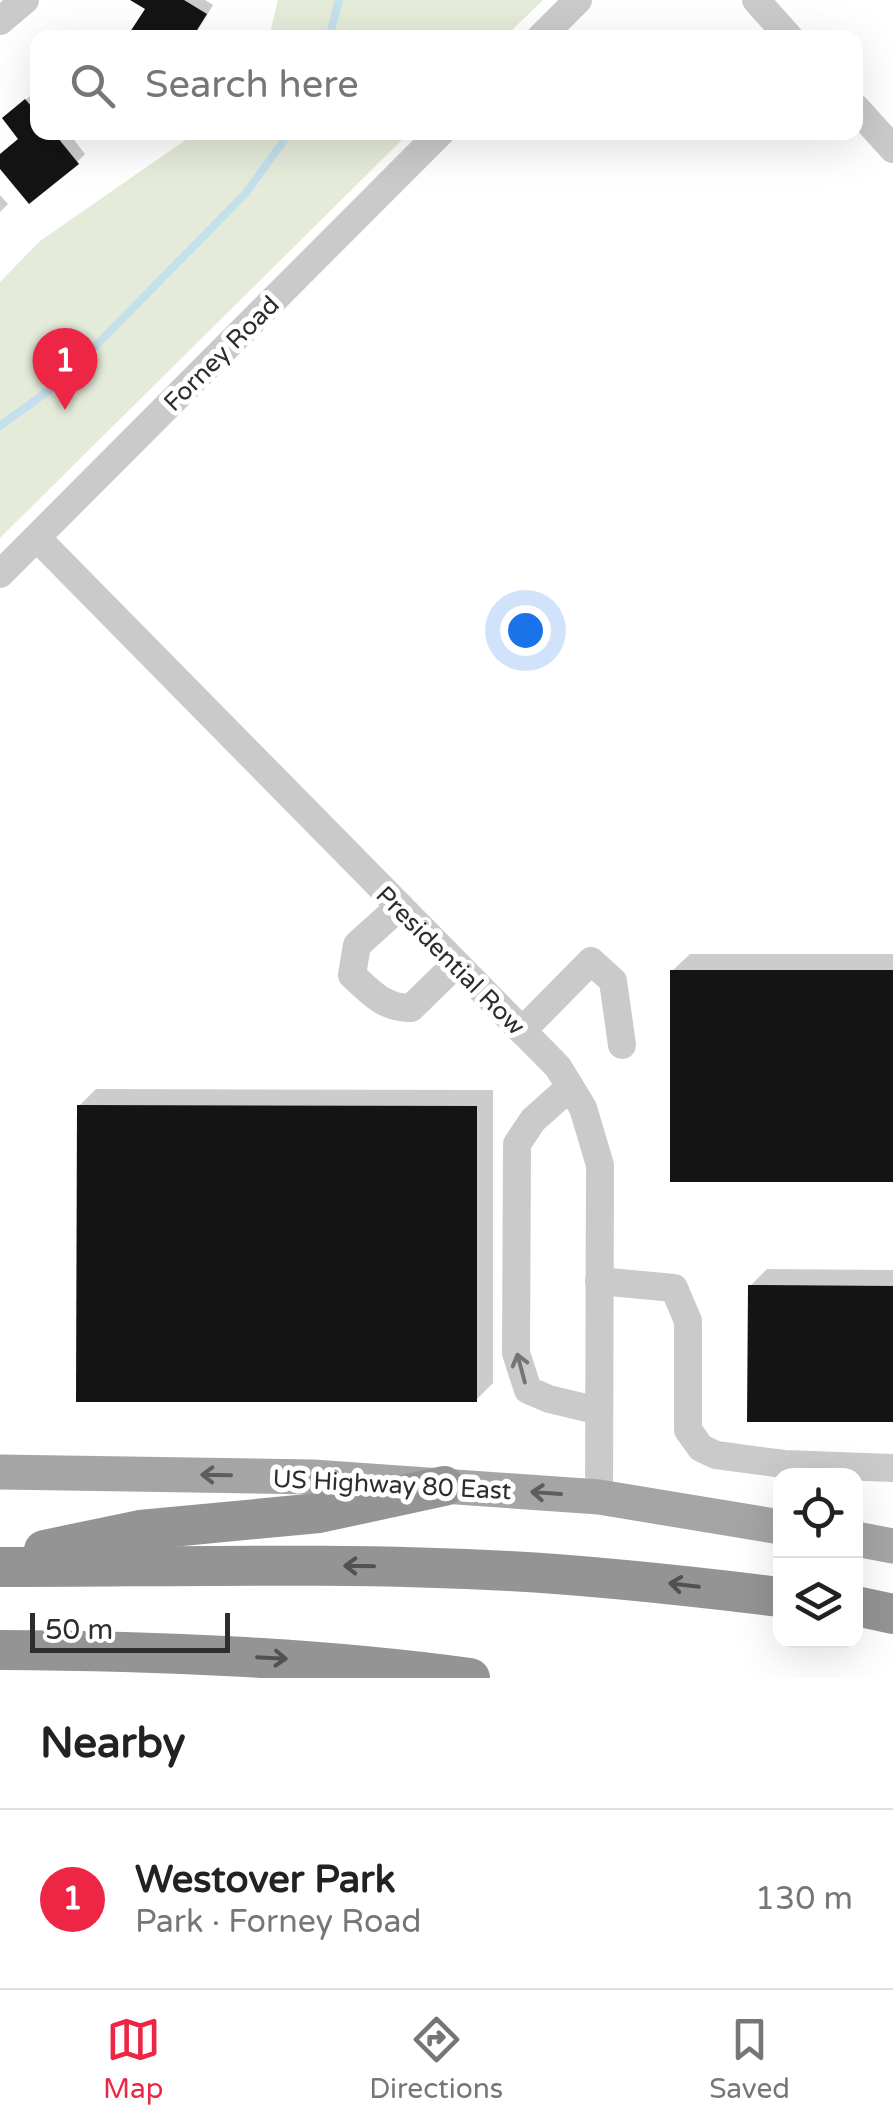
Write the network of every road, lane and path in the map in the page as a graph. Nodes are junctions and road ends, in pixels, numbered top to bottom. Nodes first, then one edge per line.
1 (25, 0) edge
2 (578, 0) edge
3 (756, 0) edge
4 (0, 21) edge
5 (548, 30) edge
6 (783, 30) edge
7 (863, 116) edge
8 (433, 140) edge
9 (893, 149) edge
10 (37, 538) junction
11 (0, 574) edge
12 (398, 908) junction
13 (455, 965) junction
14 (522, 1031) junction
15 (622, 1045) dead end
16 (570, 1086) junction
17 (599, 1281) junction
18 (599, 1410) junction
19 (893, 1468) edge
20 (0, 1472) edge
21 (444, 1486) junction
22 (599, 1497) junction
23 (773, 1526) edge
24 (863, 1540) edge
25 (893, 1546) edge
26 (0, 1559) edge
27 (0, 1567) edge
28 (773, 1596) edge
29 (863, 1608) edge
30 (893, 1614) edge
31 (0, 1650) edge
32 (470, 1678) edge

1 - 4 street
2 - 5 street
3 - 6 street
7 - 9 street
8 - 10 street, Forney Road
10 - 11 street, Forney Road
10 - 12 street, Presidential Row
12 - 13 street, Presidential Row
12 - 13 street
13 - 14 street, Presidential Row
14 - 15 street
14 - 16 street, Presidential Row
16 - 17 street, Presidential Row
18 -> 16 street
17 - 18 street, Presidential Row
17 - 19 street
18 - 22 street, Presidential Row
21 -> 20 main road, US Highway 80 East
22 -> 21 main road, US Highway 80 East
21 - 26 highway
22 - 23 main road, US Highway 80 East
24 - 25 main road
28 -> 27 highway
29 - 30 highway
31 -> 32 highway

